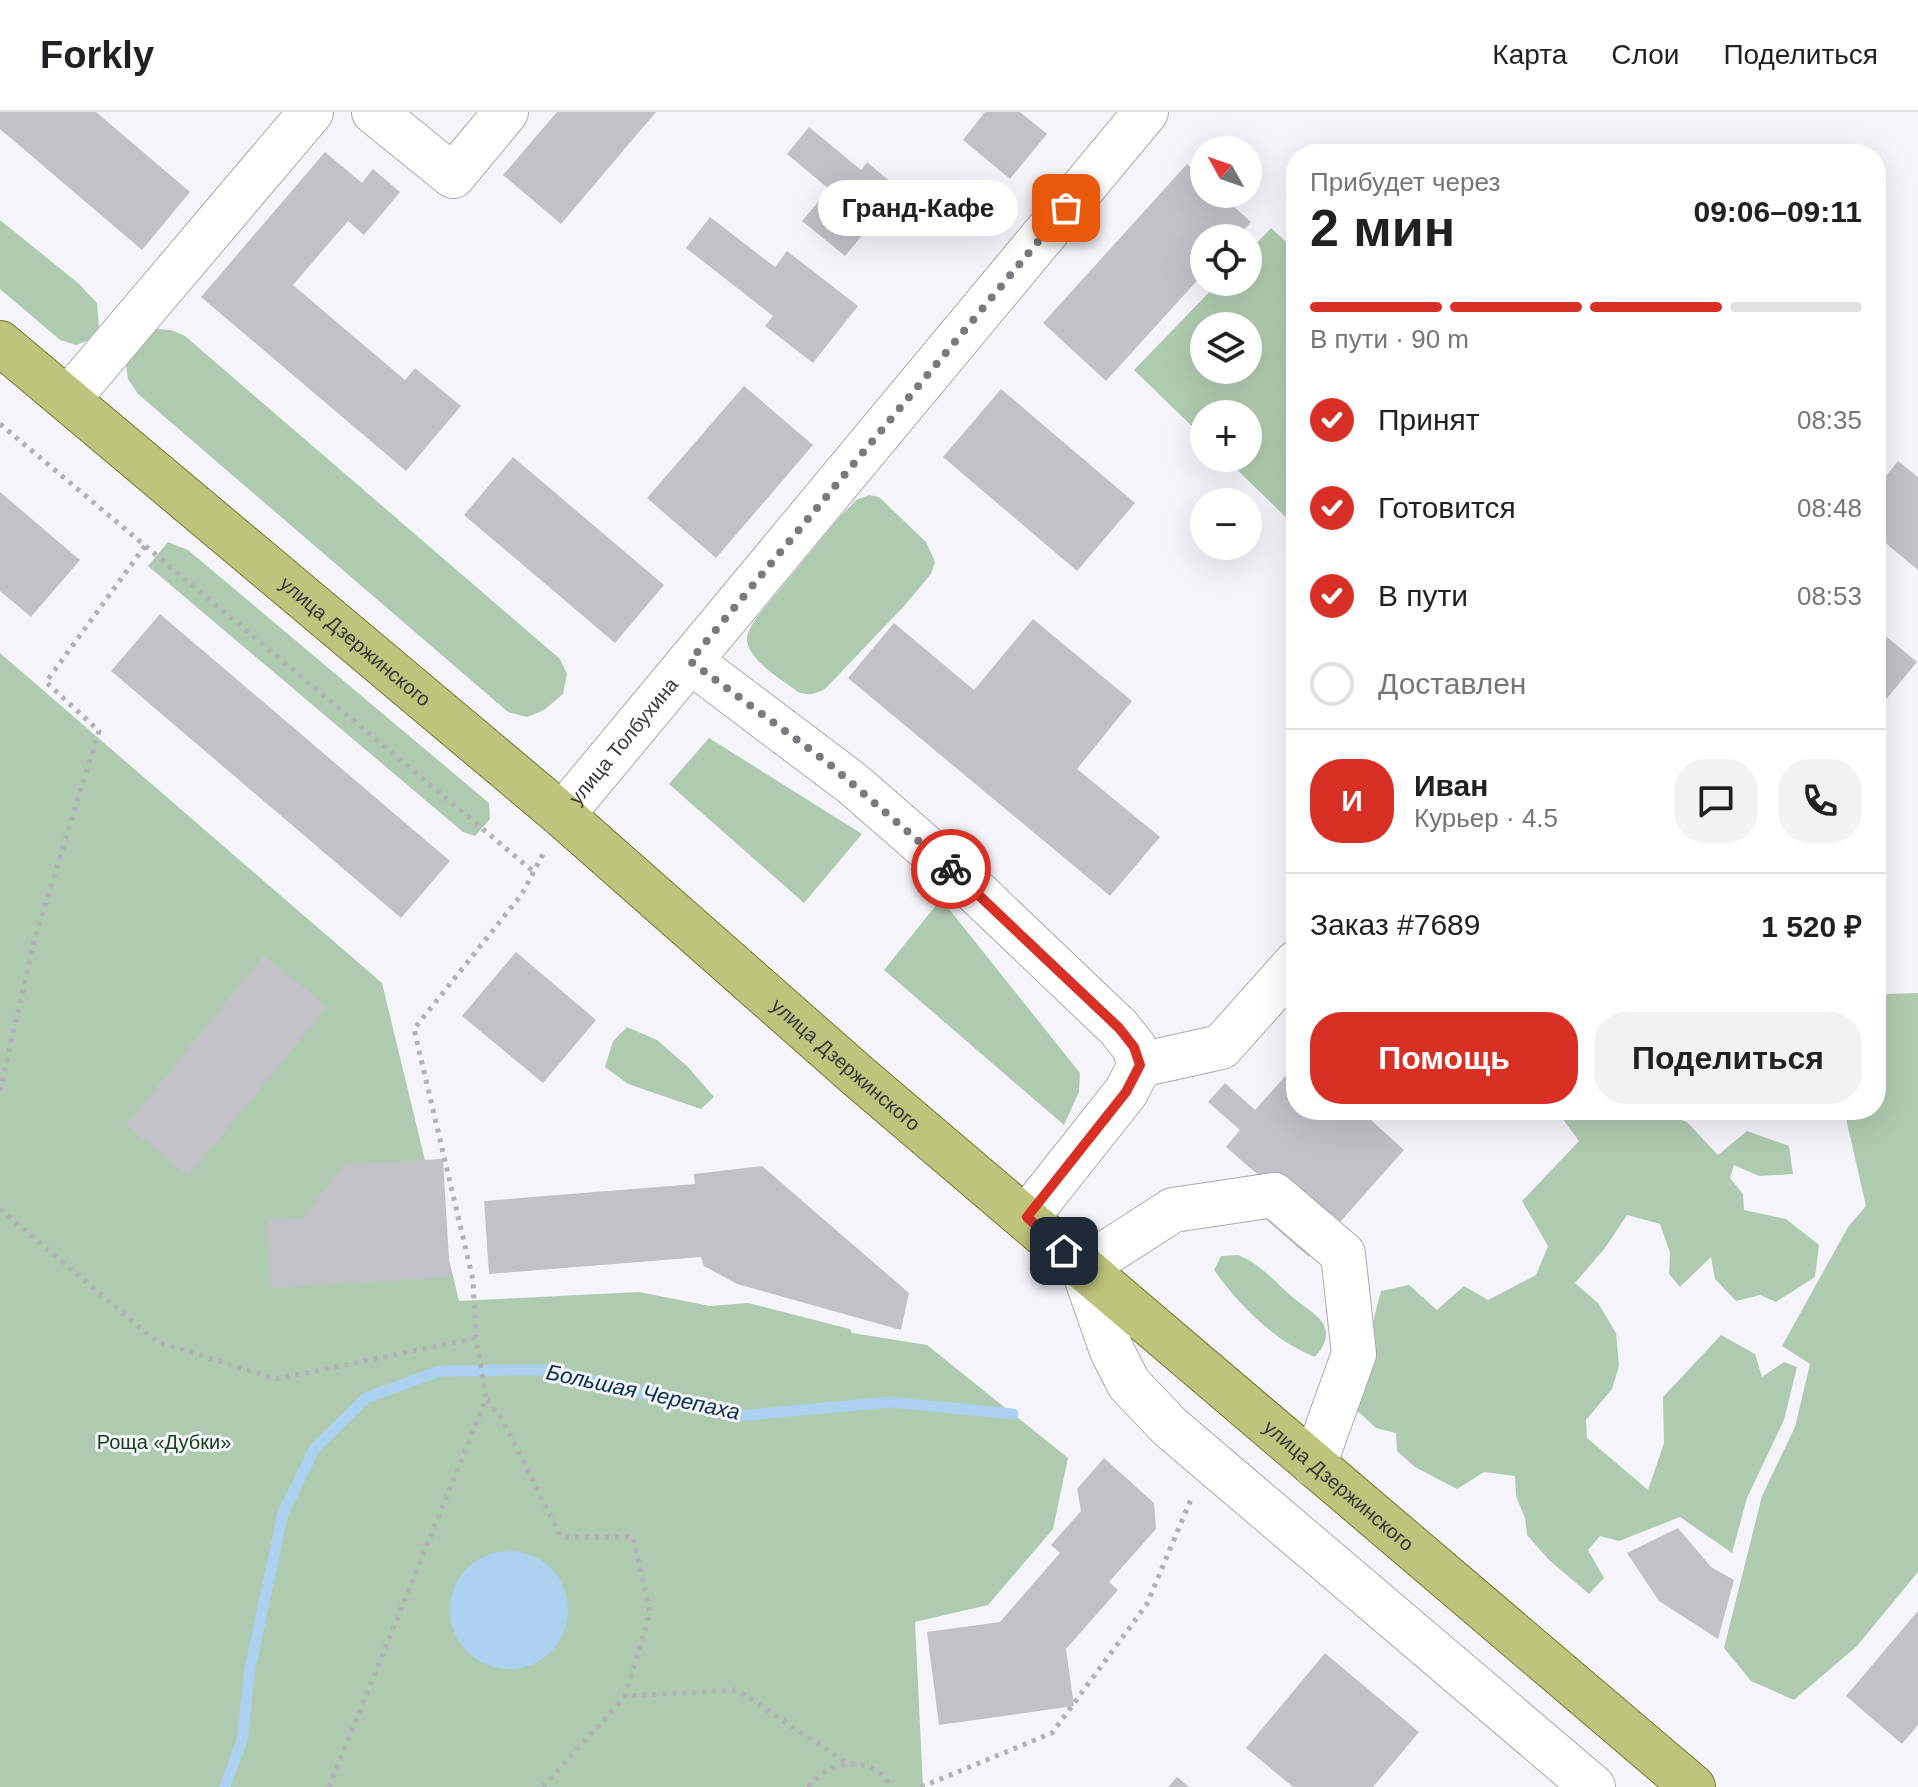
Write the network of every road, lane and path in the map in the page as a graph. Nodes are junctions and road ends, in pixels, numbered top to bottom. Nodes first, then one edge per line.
1 (311, 112) edge
2 (374, 112) edge
3 (506, 112) edge
4 (1146, 112) edge
5 (0, 343) edge
6 (68, 399) junction
7 (0, 424) edge
8 (145, 546) junction
9 (690, 661) junction
10 (562, 815) junction
11 (534, 872) junction
12 (1286, 974) edge
13 (1140, 1065) junction
14 (0, 1091) edge
15 (0, 1209) edge
16 (1027, 1217) junction
17 (1083, 1268) junction
18 (476, 1338) junction
19 (486, 1399) junction
20 (1207, 1459) junction
21 (1314, 1465) junction
22 (625, 1696) junction
23 (847, 1763) junction
24 (329, 1787) edge
25 (543, 1787) edge
26 (808, 1787) edge
27 (892, 1787) edge
28 (921, 1787) edge
29 (1593, 1787) edge
30 (1693, 1787) edge

1 - 6 street
2 - 3 street
4 - 9 street, улица Толбухина
5 - 6 main road, улица Дзержинского
6 - 10 main road, улица Дзержинского
7 - 8 path
8 - 11 path
8 - 14 path
9 - 10 street, улица Толбухина
9 - 13 street
10 - 11 path
10 - 16 main road, улица Дзержинского
11 - 18 path
12 - 13 street
13 - 16 street
15 - 18 path
16 - 17 main road, улица Дзержинского
17 - 20 street
17 - 21 main road, улица Дзержинского
17 - 21 street
18 - 19 path
19 - 22 path
19 - 24 path
20 - 28 path
20 - 29 street
21 - 30 main road, улица Дзержинского
22 - 23 path
22 - 25 path
23 - 26 path
23 - 27 path

